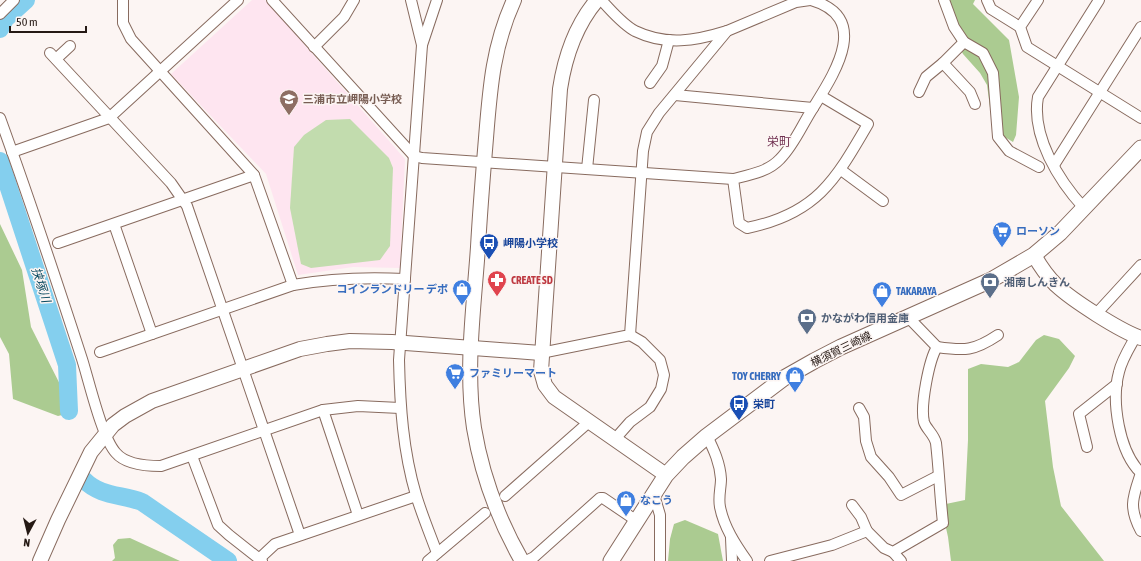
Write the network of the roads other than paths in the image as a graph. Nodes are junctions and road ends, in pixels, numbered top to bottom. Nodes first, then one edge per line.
1 (123, 0) edge
2 (238, 0) edge
3 (272, 0) edge
4 (354, 0) edge
5 (411, 0) edge
6 (437, 0) edge
7 (514, 0) edge
8 (597, 0) edge
9 (601, 0) edge
10 (811, 0) edge
11 (944, 0) edge
12 (986, 0) edge
13 (1038, 0) edge
14 (1099, 0) edge
15 (8, 2) edge
16 (0, 14) edge
17 (1141, 27) edge
18 (1020, 28) junction
19 (727, 31) junction
20 (669, 40) junction
21 (964, 42) junction
22 (422, 45) junction
23 (70, 46) dead end
24 (314, 47) junction
25 (943, 63) junction
26 (1057, 66) junction
27 (161, 70) junction
28 (650, 82) dead end
29 (919, 92) dead end
30 (1100, 92) junction
31 (675, 95) junction
32 (821, 96) junction
33 (594, 100) dead end
34 (975, 104) dead end
35 (813, 108) junction
36 (0, 118) edge
37 (109, 118) junction
38 (1141, 118) edge
39 (1141, 148) edge
40 (12, 152) junction
41 (414, 156) junction
42 (484, 162) junction
43 (1054, 165) junction
44 (1039, 166) dead end
45 (554, 167) junction
46 (587, 169) junction
47 (841, 170) junction
48 (642, 172) junction
49 (254, 175) junction
50 (733, 179) junction
51 (184, 200) junction
52 (882, 201) dead end
53 (1084, 208) junction
54 (114, 224) junction
55 (58, 243) dead end
56 (1034, 255) junction
57 (1141, 265) edge
58 (405, 279) junction
59 (293, 285) junction
60 (223, 309) junction
61 (1097, 313) junction
62 (908, 317) junction
63 (152, 334) junction
64 (630, 335) junction
65 (998, 335) dead end
66 (1139, 337) edge
67 (401, 343) junction
68 (937, 347) junction
69 (472, 348) junction
70 (100, 352) dead end
71 (541, 353) junction
72 (243, 369) junction
73 (1117, 384) junction
74 (400, 408) junction
75 (859, 408) dead end
76 (324, 410) junction
77 (590, 421) junction
78 (264, 429) junction
79 (105, 433) junction
80 (707, 436) junction
81 (615, 439) junction
82 (1087, 447) dead end
83 (192, 456) junction
84 (1141, 473) edge
85 (666, 476) junction
86 (938, 476) junction
87 (654, 495) junction
88 (416, 496) junction
89 (505, 496) dead end
90 (852, 505) dead end
91 (485, 513) dead end
92 (358, 515) junction
93 (637, 521) junction
94 (867, 531) junction
95 (1141, 531) edge
96 (300, 535) junction
97 (731, 538) junction
98 (893, 552) junction
99 (437, 553) junction
100 (260, 560) edge
101 (40, 561) edge
102 (428, 561) edge
103 (522, 561) edge
104 (526, 561) edge
105 (611, 561) edge
106 (660, 561) edge
107 (732, 561) edge
108 (747, 561) edge
109 (770, 561) edge
110 (901, 561) edge

1 - 27 street
2 - 27 street
3 - 24 street
4 - 24 street
5 - 22 street
6 - 22 street
7 - 42 street
8 - 45 street
9 - 20 street
10 - 19 street
10 - 32 street
11 - 21 street
12 - 18 street
13 - 18 street
14 - 26 street
15 - 16 street
17 - 30 street
18 - 26 street
19 - 20 street
19 - 31 street
20 - 28 street
21 - 25 street
21 - 44 street
22 - 41 street
23 - 37 street
24 - 41 street
25 - 29 street
25 - 34 street
26 - 30 street
26 - 43 street
27 - 37 street
27 - 49 street
30 - 38 street
30 - 43 street
31 - 35 street
31 - 48 street
32 - 35 street
32 - 47 street
33 - 46 street
35 - 50 street
36 - 40 street
37 - 40 street
37 - 51 street
39 - 53 main road, 横須賀三崎線
40 - 79 street
41 - 42 street
41 - 58 street
42 - 45 street
42 - 69 street
43 - 53 street
45 - 46 street
45 - 71 street
46 - 48 street
47 - 50 street
47 - 52 street
48 - 50 street
48 - 64 street
49 - 51 street
49 - 59 street
51 - 54 street
51 - 60 street
53 - 56 main road, 横須賀三崎線
54 - 55 street
54 - 63 street
56 - 61 street
56 - 62 main road, 横須賀三崎線
57 - 61 street
58 - 59 street
58 - 67 street
59 - 60 street
60 - 63 street
60 - 72 street
61 - 66 street
62 - 68 street
62 - 80 main road, 横須賀三崎線
63 - 70 street
64 - 71 street
64 - 81 street
65 - 68 street
66 - 73 street
67 - 69 street
67 - 72 street
67 - 74 street
68 - 86 street
69 - 71 street
69 - 103 street
71 - 77 street
72 - 78 street
72 - 79 street
73 - 82 street
73 - 84 street
74 - 76 street
74 - 88 street
75 - 86 street
76 - 78 street
76 - 92 street
77 - 81 street
77 - 89 street
78 - 83 street
78 - 96 street
79 - 83 street
79 - 101 street
80 - 85 main road, 横須賀三崎線
80 - 97 street
81 - 85 street
83 - 100 street
84 - 95 street
85 - 87 main road, 横須賀三崎線
86 - 98 street
87 - 93 main road, 横須賀三崎線
87 - 106 street
88 - 92 street
88 - 99 street
90 - 94 street
91 - 99 street
92 - 96 street
93 - 104 street
93 - 105 main road, 横須賀三崎線
94 - 98 street
94 - 109 street
96 - 100 street
97 - 107 street
97 - 108 street
98 - 110 street
99 - 102 street

